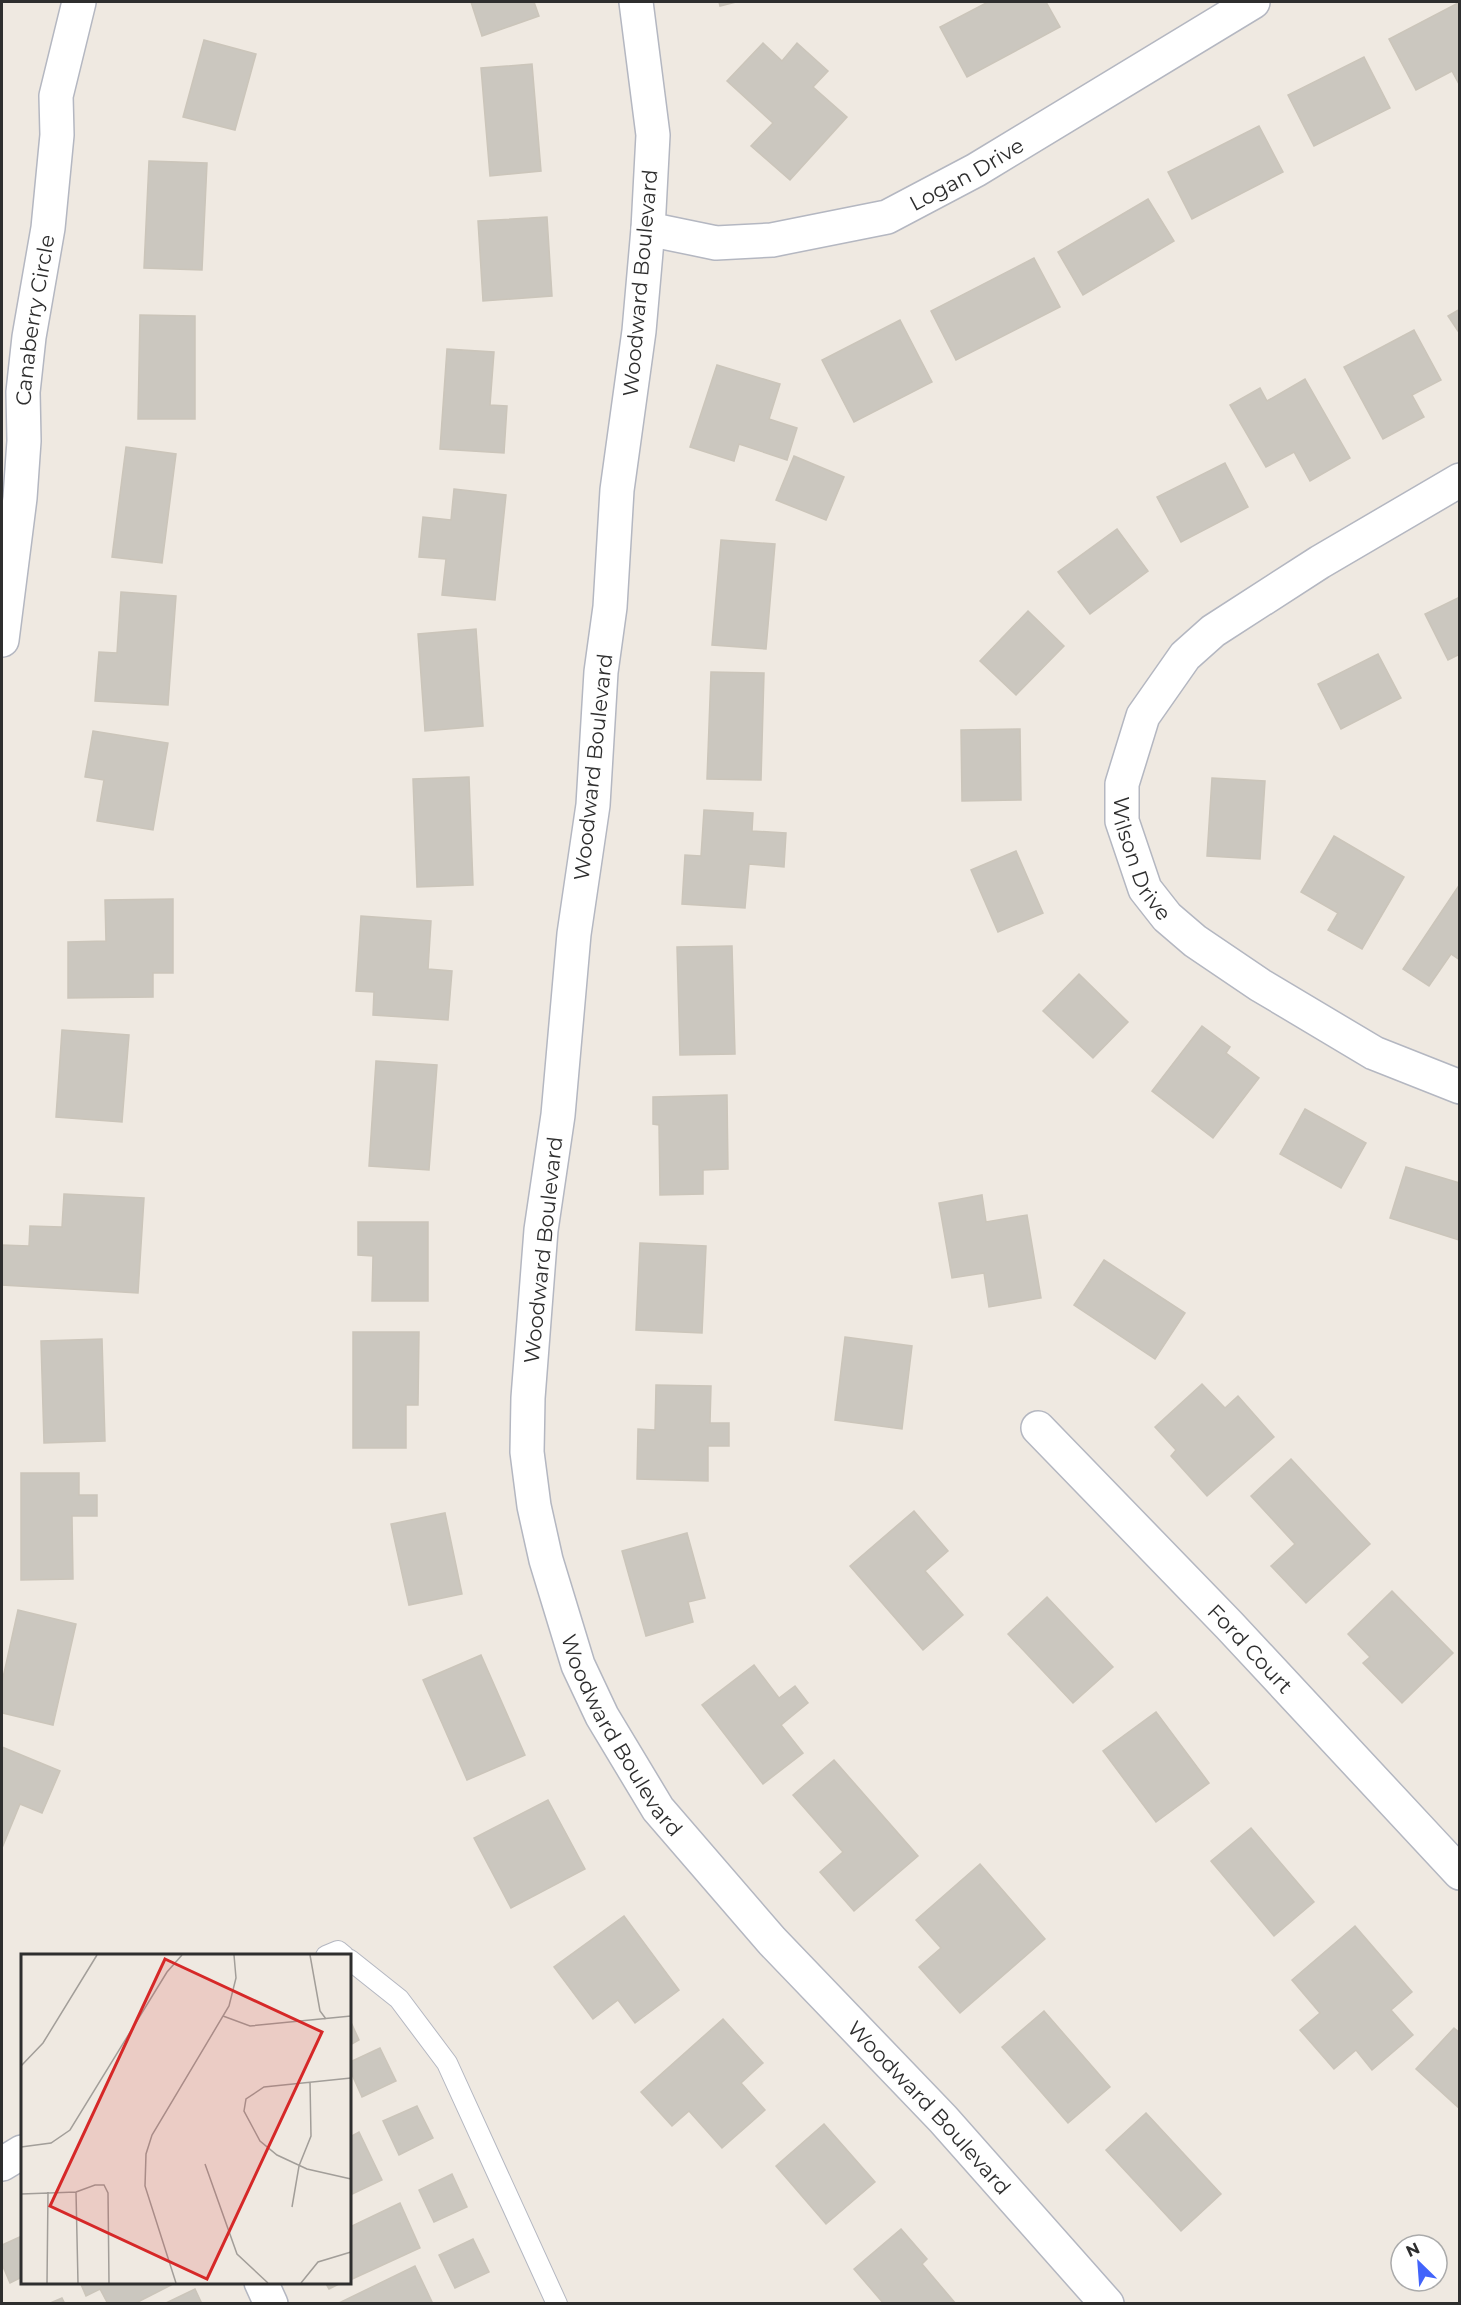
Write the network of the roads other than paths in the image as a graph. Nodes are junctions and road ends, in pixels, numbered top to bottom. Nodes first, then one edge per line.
1 (79, 2) edge
2 (636, 2) edge
3 (1253, 2) edge
4 (648, 229) junction
5 (1460, 480) edge
6 (2, 640) edge
7 (1460, 1087) edge
8 (1038, 1428) dead end
9 (1460, 1874) edge
10 (351, 1961) edge
11 (21, 2153) edge
12 (2, 2164) edge
13 (261, 2284) edge
14 (271, 2304) edge
15 (557, 2304) edge
16 (1107, 2304) edge

1 - 6 street, Canaberry Circle
2 - 4 street, Woodward Boulevard
3 - 4 street, Logan Drive
4 - 16 street, Woodward Boulevard
5 - 7 street, Wilson Drive
8 - 9 street, Ford Court
10 - 15 lane
11 - 12 street
13 - 14 street

